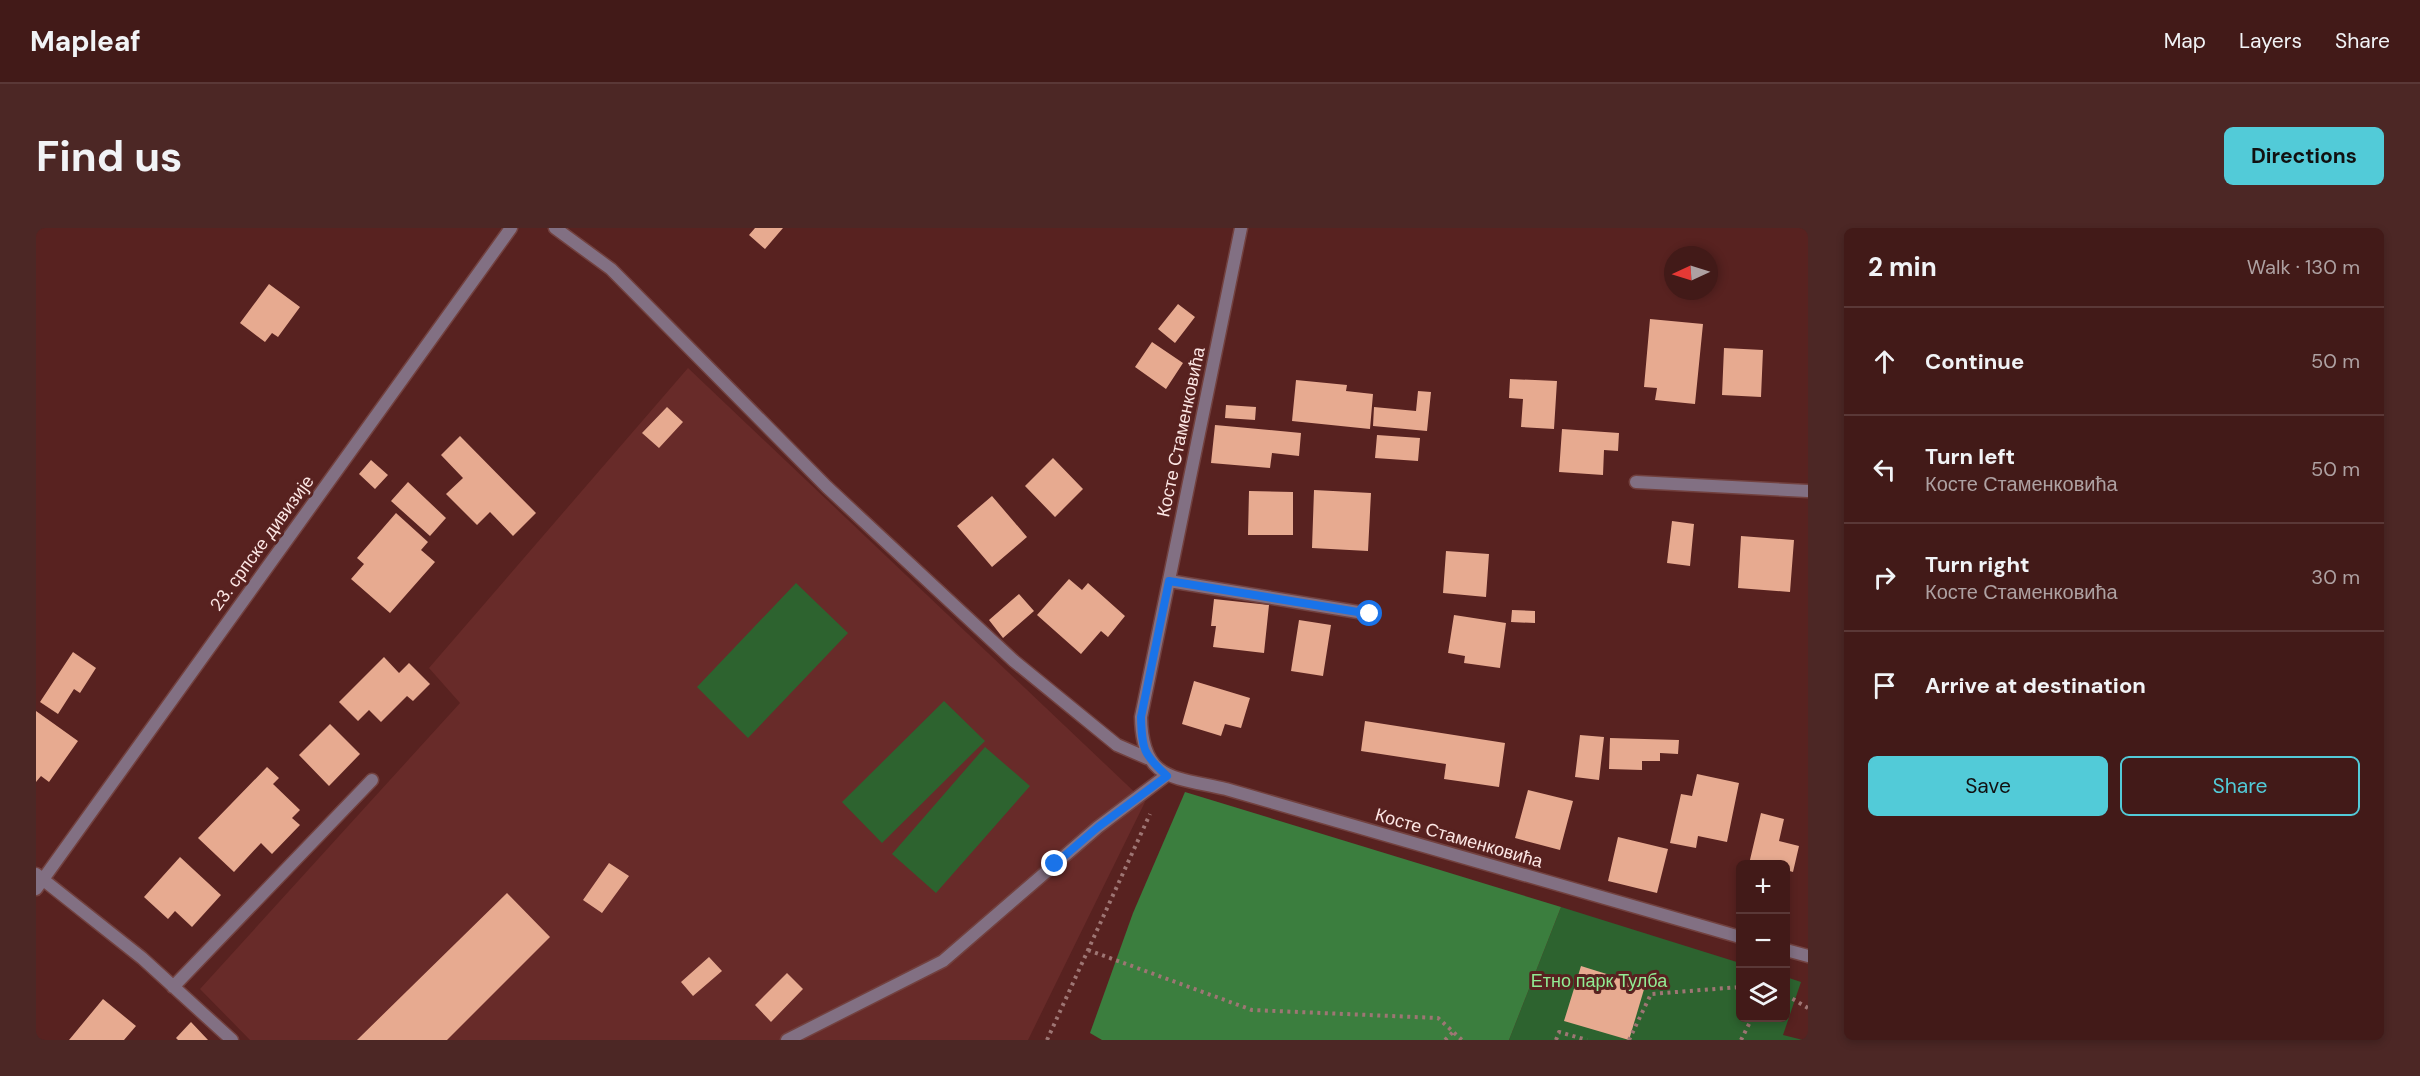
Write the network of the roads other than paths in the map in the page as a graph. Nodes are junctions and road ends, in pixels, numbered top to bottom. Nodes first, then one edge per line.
1 (511, 228) edge
2 (555, 228) edge
3 (1241, 228) edge
4 (1636, 482) dead end
5 (1808, 491) edge
6 (1169, 581) junction
7 (1370, 614) dead end
8 (1148, 758) junction
9 (1167, 776) junction
10 (372, 780) dead end
11 (38, 880) edge
12 (1736, 936) edge
13 (1790, 951) edge
14 (1808, 956) edge
15 (173, 987) junction
16 (232, 1040) edge
17 (787, 1040) edge

1 - 11 street, 23. српске дивизије
2 - 8 street
3 - 6 street, Косте Стаменковића
4 - 5 street
6 - 7 street
6 - 8 street, Косте Стаменковића
8 - 9 street, Косте Стаменковића
9 - 12 street, Косте Стаменковића
9 - 17 street
10 - 15 street
11 - 15 street, 23. српске дивизије
13 - 14 street
15 - 16 street, 23. српске дивизије

